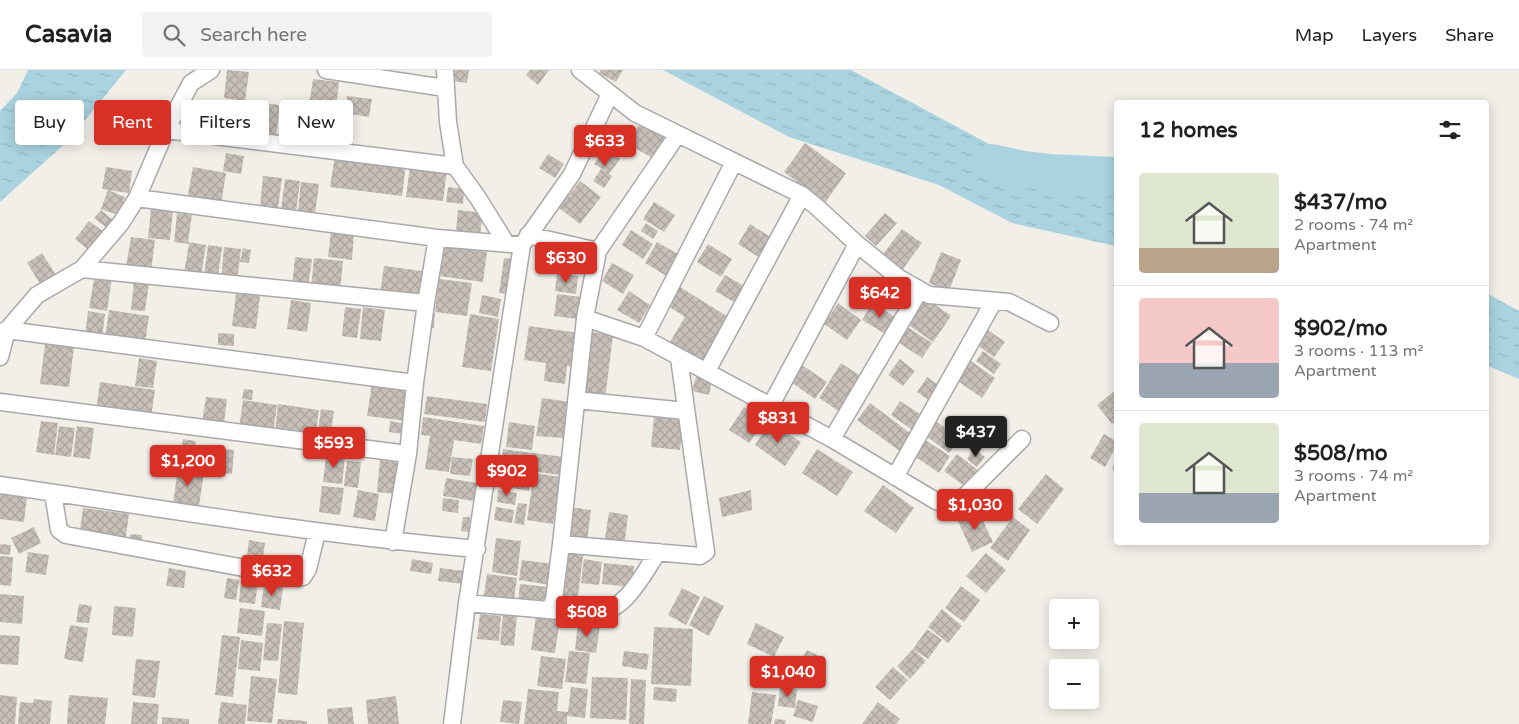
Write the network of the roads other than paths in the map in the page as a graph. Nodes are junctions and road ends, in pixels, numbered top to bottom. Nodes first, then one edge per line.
1 (211, 70) edge
2 (326, 70) edge
3 (445, 70) edge
4 (580, 70) edge
5 (446, 88) junction
6 (610, 94) junction
7 (171, 121) edge
8 (171, 131) edge
9 (678, 134) junction
10 (160, 145) edge
11 (734, 162) junction
12 (455, 166) junction
13 (802, 196) junction
14 (137, 198) junction
15 (437, 238) junction
16 (519, 241) junction
17 (857, 244) junction
18 (598, 251) junction
19 (82, 269) junction
20 (920, 290) junction
21 (994, 301) junction
22 (426, 302) junction
23 (585, 318) junction
24 (1050, 322) dead end
25 (3, 331) edge
26 (644, 338) junction
27 (0, 357) edge
28 (678, 358) junction
29 (707, 371) junction
30 (415, 384) junction
31 (576, 400) junction
32 (0, 402) edge
33 (771, 405) junction
34 (686, 411) junction
35 (832, 439) junction
36 (1022, 439) dead end
37 (408, 454) junction
38 (895, 477) junction
39 (0, 485) edge
40 (53, 493) junction
41 (317, 532) junction
42 (393, 542) junction
43 (561, 544) junction
44 (476, 549) junction
45 (658, 552) junction
46 (467, 603) junction
47 (548, 610) junction
48 (452, 724) edge

1 - 7 street
2 - 5 street
3 - 5 street
4 - 6 street
5 - 12 street
6 - 9 street
6 - 16 street
8 - 12 street
9 - 11 street
9 - 18 street
10 - 14 street
11 - 13 street
11 - 26 street
12 - 16 street
13 - 17 street
13 - 29 street
14 - 15 street
14 - 19 street
15 - 16 street
15 - 22 street
16 - 18 street
16 - 44 street
17 - 20 street
17 - 33 street
18 - 23 street
19 - 22 street
19 - 25 street
20 - 21 street
20 - 35 street
21 - 24 street
21 - 38 street
22 - 30 street
23 - 26 street
23 - 31 street
25 - 27 street
25 - 30 street
26 - 28 street
28 - 29 street
28 - 34 street
29 - 33 street
30 - 37 street
31 - 34 street
31 - 43 street
32 - 37 street
33 - 35 street
34 - 45 street
35 - 38 street
36 - 38 street
37 - 42 street
39 - 40 street
40 - 41 street
40 - 41 street
41 - 42 street
42 - 44 street
43 - 45 street
43 - 47 street
44 - 46 street
45 - 47 street
46 - 47 street
46 - 48 street

